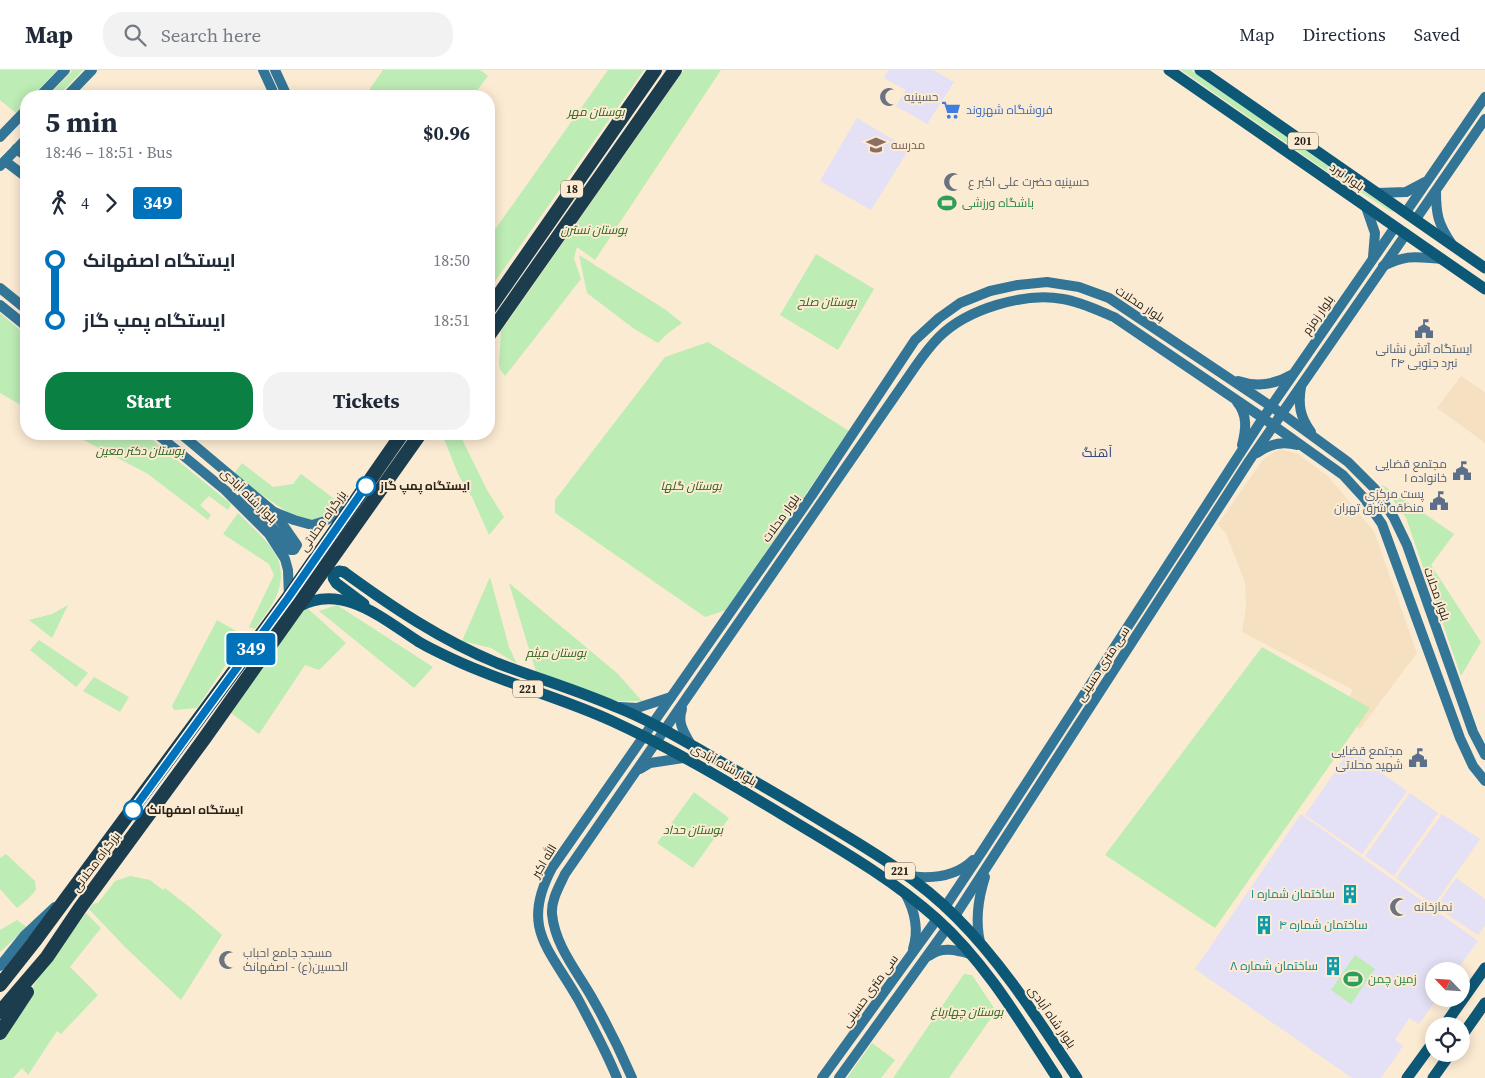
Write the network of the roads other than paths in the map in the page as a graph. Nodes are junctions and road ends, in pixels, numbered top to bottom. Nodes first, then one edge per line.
1 (65, 70) edge
2 (92, 70) edge
3 (263, 70) edge
4 (276, 70) edge
5 (655, 70) edge
6 (675, 70) edge
7 (1169, 70) edge
8 (1200, 70) edge
9 (46, 90) edge
10 (73, 90) edge
11 (272, 90) edge
12 (284, 90) edge
13 (1485, 97) edge
14 (20, 116) edge
15 (1485, 119) edge
16 (0, 137) edge
17 (20, 145) edge
18 (16, 149) junction
19 (20, 152) edge
20 (2, 164) edge
21 (20, 174) edge
22 (578, 180) junction
23 (1426, 182) junction
24 (590, 189) junction
25 (1436, 190) junction
26 (1377, 193) junction
27 (1366, 207) junction
28 (1406, 212) junction
29 (1416, 219) junction
30 (550, 220) junction
31 (1395, 227) junction
32 (561, 230) junction
33 (1406, 234) junction
34 (1451, 244) junction
35 (1373, 258) junction
36 (1442, 259) junction
37 (1382, 267) junction
38 (1485, 268) edge
39 (0, 288) edge
40 (1485, 289) edge
41 (495, 300) edge
42 (20, 303) edge
43 (0, 305) edge
44 (20, 321) edge
45 (495, 325) edge
46 (1292, 375) junction
47 (1228, 377) junction
48 (1302, 382) junction
49 (1231, 396) junction
50 (1271, 406) junction
51 (1281, 413) junction
52 (1263, 418) junction
53 (1273, 425) junction
54 (164, 440) edge
55 (188, 440) edge
56 (398, 440) edge
57 (416, 440) edge
58 (1318, 440) junction
59 (1307, 449) junction
60 (1238, 455) junction
61 (1249, 461) junction
62 (225, 490) junction
63 (356, 500) junction
64 (274, 512) junction
65 (350, 532) junction
66 (344, 572) junction
67 (293, 602) junction
68 (376, 612) junction
69 (672, 696) junction
70 (685, 701) junction
71 (617, 707) junction
72 (653, 724) junction
73 (665, 730) junction
74 (644, 736) junction
75 (656, 743) junction
76 (691, 744) junction
77 (1485, 754) edge
78 (683, 758) junction
79 (635, 773) junction
80 (1485, 781) edge
81 (594, 808) junction
82 (601, 822) junction
83 (983, 850) junction
84 (988, 865) junction
85 (908, 876) junction
86 (905, 893) junction
87 (64, 901) junction
88 (945, 907) junction
89 (955, 916) junction
90 (937, 918) junction
91 (947, 928) junction
92 (980, 942) junction
93 (970, 954) junction
94 (47, 957) junction
95 (904, 965) junction
96 (0, 966) edge
97 (1485, 968) edge
98 (914, 974) junction
99 (0, 985) edge
100 (1485, 1003) edge
101 (0, 1012) edge
102 (1450, 1017) edge
103 (1470, 1024) edge
104 (0, 1033) edge
105 (1425, 1053) edge
106 (1444, 1062) edge
107 (617, 1078) edge
108 (632, 1078) edge
109 (822, 1078) edge
110 (839, 1078) edge
111 (1057, 1078) edge
112 (1077, 1078) edge
113 (1407, 1078) edge
114 (1432, 1078) edge

1 - 9 main road
2 - 10 main road
3 - 11 main road
4 - 12 main road
5 - 22 highway, 18
6 - 24 highway, 18
7 - 27 main road, بلوار نبرد / 201
8 - 26 main road, بلوار نبرد / 201
13 - 23 main road
14 - 16 main road
15 - 25 main road
17 - 18 main road
18 - 19 main road
18 - 20 main road
20 - 21 main road
22 - 24 highway
22 - 30 highway, 18
23 - 26 main road
23 - 28 main road
24 - 32 highway, 18
25 - 29 main road
25 - 34 main road
26 - 28 main road, بلوار نبرد / 201
27 - 31 main road, بلوار نبرد / 201
27 - 35 main road
28 - 29 main road, بلوار نبرد / 201
28 - 31 main road
29 - 33 main road
29 - 34 main road, بلوار نبرد / 201
30 - 32 highway
30 - 41 highway, 18
31 - 33 main road, بلوار نبرد / 201
31 - 35 main road, بلوار زمزم
32 - 45 highway, 18
33 - 36 main road, بلوار نبرد / 201
33 - 37 main road, بلوار زمزم
34 - 38 main road, بلوار نبرد / 201
35 - 46 main road, بلوار زمزم
36 - 37 main road
36 - 40 main road, بلوار نبرد / 201
37 - 48 main road, بلوار زمزم
39 - 42 main road
43 - 44 main road
46 - 47 main road
46 - 50 main road, بلوار زمزم
47 - 50 main road, بلوار محلات
47 - 69 main road, بلوار محلات
48 - 51 main road, بلوار زمزم
48 - 58 main road
49 - 52 main road, بلوار محلات
49 - 60 main road
49 - 70 main road, بلوار محلات
50 - 51 main road, بلوار محلات
50 - 52 main road, بلوار زمزم
51 - 53 main road, بلوار زمزم
51 - 58 main road, بلوار محلات
52 - 53 main road, بلوار محلات
52 - 60 main road, سی متری حسینی
53 - 59 main road, بلوار محلات
53 - 61 main road, سی متری حسینی
54 - 62 main road, بلوار شاه آبادی
55 - 64 main road, بلوار شاه آبادی
56 - 63 highway, بزرگراه محلاتی
57 - 65 highway, بزرگراه محلاتی
58 - 77 main road, بلوار محلات
59 - 61 main road
59 - 80 main road, بلوار محلات
60 - 83 main road, سی متری حسینی
61 - 84 main road, سی متری حسینی
62 - 64 main road
62 - 67 main road, بلوار شاه آبادی
63 - 64 main road, بلوار شاه آبادی
63 - 67 highway, بزرگراه محلاتی
65 - 66 main road
65 - 67 highway, بزرگراه محلاتی
66 - 68 main road, 221
66 - 71 main road, بلوار شاه آبادی / 221
67 - 68 main road, بلوار شاه آبادی / 221
67 - 87 highway, بزرگراه محلاتی
67 - 94 highway, بزرگراه محلاتی
68 - 74 main road, بلوار شاه آبادی / 221
69 - 71 main road
69 - 72 main road, بلوار محلات
70 - 73 main road, بلوار محلات
70 - 76 main road
71 - 72 main road, بلوار شاه آبادی / 221
72 - 73 main road, بلوار شاه آبادی / 221
72 - 74 main road, الله اکبر
73 - 75 main road, الله اکبر
73 - 76 main road, بلوار شاه آبادی / 221
74 - 75 main road, بلوار شاه آبادی / 221
74 - 81 main road, الله اکبر
75 - 78 main road, بلوار شاه آبادی / 221
75 - 79 main road, الله اکبر
76 - 85 main road, بلوار شاه آبادی / 221
78 - 79 main road
78 - 86 main road, بلوار شاه آبادی / 221
79 - 82 main road, الله اکبر
81 - 82 main road
81 - 107 main road, الله اکبر
82 - 108 main road, الله اکبر
83 - 85 main road
83 - 88 main road, سی متری حسینی
84 - 89 main road, سی متری حسینی
84 - 92 main road
85 - 88 main road, بلوار شاه آبادی / 221
86 - 90 main road, بلوار شاه آبادی / 221
86 - 95 main road
87 - 96 main road
87 - 99 highway, بزرگراه محلاتی
88 - 89 main road, بلوار شاه آبادی / 221
88 - 90 main road
89 - 91 main road
89 - 92 main road, بلوار شاه آبادی / 221
90 - 91 main road, بلوار شاه آبادی / 221
90 - 95 main road, سی متری حسینی
91 - 93 main road, بلوار شاه آبادی / 221
91 - 98 main road, سی متری حسینی
92 - 112 main road, بلوار شاه آبادی / 221
93 - 98 main road
93 - 111 main road, بلوار شاه آبادی / 221
94 - 101 highway, بزرگراه محلاتی
94 - 104 highway
95 - 109 main road, سی متری حسینی
97 - 102 main road
98 - 110 main road, سی متری حسینی
100 - 103 main road
105 - 113 main road
106 - 114 main road

